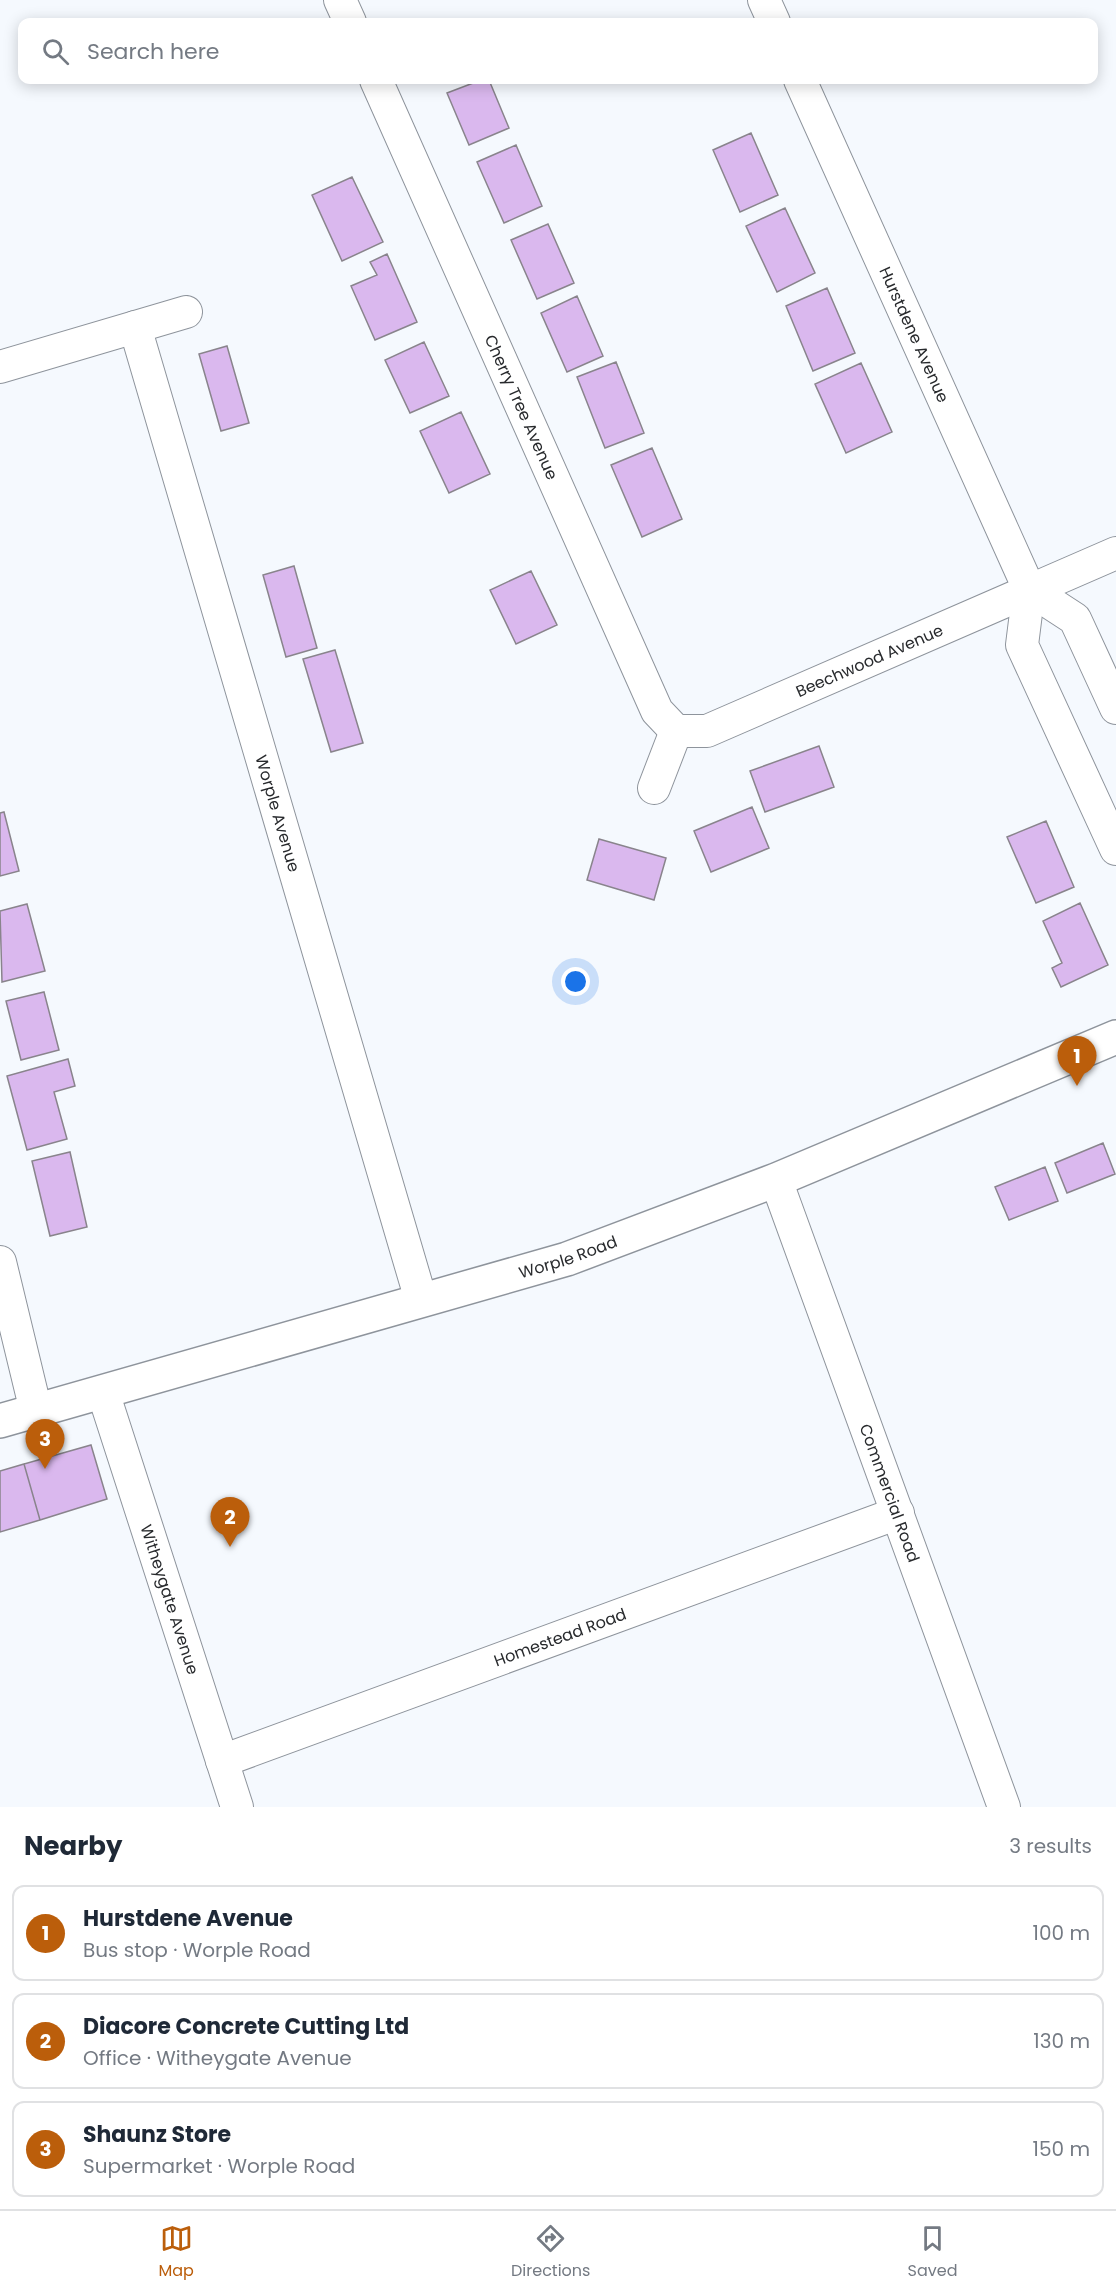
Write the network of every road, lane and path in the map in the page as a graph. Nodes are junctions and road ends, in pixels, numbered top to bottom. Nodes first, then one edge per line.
1 (340, 0) edge
2 (764, 0) edge
3 (348, 18) edge
4 (772, 18) edge
5 (378, 84) edge
6 (802, 84) edge
7 (186, 312) dead end
8 (135, 327) junction
9 (0, 367) edge
10 (1116, 553) edge
11 (1029, 589) junction
12 (1116, 708) edge
13 (676, 731) junction
14 (654, 788) dead end
15 (1116, 849) edge
16 (1116, 1037) edge
17 (776, 1180) junction
18 (0, 1262) edge
19 (421, 1300) junction
20 (103, 1392) junction
21 (36, 1411) junction
22 (0, 1421) edge
23 (898, 1513) junction
24 (222, 1761) junction
25 (237, 1807) edge
26 (1004, 1807) edge

1 - 3 street
2 - 4 street
5 - 13 street, Cherry Tree Avenue
6 - 11 street, Hurstdene Avenue
7 - 8 street
8 - 9 street
8 - 19 street, Worple Avenue
10 - 11 street, Beechwood Avenue
11 - 12 street
11 - 13 street, Beechwood Avenue
11 - 15 street
13 - 14 street
16 - 17 street, Worple Road
17 - 19 street, Worple Road
17 - 23 street, Commercial Road
18 - 21 street
19 - 20 street, Worple Road
20 - 21 street, Worple Road
20 - 24 street, Witheygate Avenue
21 - 22 street, Worple Road
23 - 24 street, Homestead Road
23 - 26 street, Commercial Road
24 - 25 street, Witheygate Avenue

